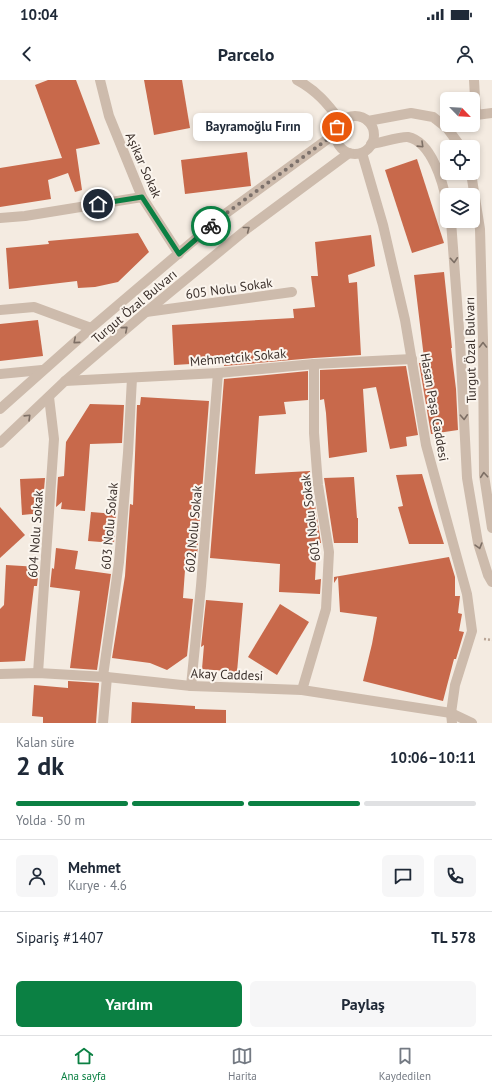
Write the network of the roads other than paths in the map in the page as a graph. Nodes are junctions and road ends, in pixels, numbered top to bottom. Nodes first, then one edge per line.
1 (100, 80) edge
2 (296, 80) edge
3 (474, 80) edge
4 (492, 113) edge
5 (368, 121) junction
6 (341, 122) junction
7 (336, 133) junction
8 (456, 140) edge
9 (371, 144) junction
10 (349, 153) junction
11 (362, 153) junction
12 (472, 180) edge
13 (444, 188) edge
14 (142, 197) junction
15 (0, 218) edge
16 (452, 228) edge
17 (179, 254) junction
18 (292, 292) dead end
19 (0, 310) edge
20 (146, 312) junction
21 (91, 328) junction
22 (412, 359) junction
23 (314, 364) junction
24 (42, 370) junction
25 (218, 373) junction
26 (0, 374) edge
27 (132, 378) junction
28 (65, 381) junction
29 (49, 397) junction
30 (0, 409) edge
31 (0, 444) edge
32 (492, 528) edge
33 (492, 582) edge
34 (38, 673) junction
35 (0, 674) edge
36 (105, 676) junction
37 (191, 686) junction
38 (302, 690) junction
39 (452, 718) edge
40 (103, 723) edge
41 (472, 723) edge

1 - 14 street, Aşikar Sokak
2 - 6 street
3 - 4 street
5 - 6 street
5 - 8 street
5 - 9 street
6 - 7 street
7 - 10 street
7 - 17 street, Turgut Özal Bulvarı
9 - 11 street
9 -> 13 street
10 - 11 street
20 -> 10 street, Turgut Özal Bulvarı
11 - 22 street, Hasan Paşa Caddesi
32 -> 12 street, Turgut Özal Bulvarı
14 - 15 street
14 - 17 street, Aşikar Sokak
16 -> 33 street, Turgut Özal Bulvarı
17 - 21 street, Turgut Özal Bulvarı
18 - 20 street, 605 Nolu Sokak
19 - 21 street
28 -> 20 street, Turgut Özal Bulvarı
21 -> 24 street, Turgut Özal Bulvarı
22 - 23 street, Mehmetcik Sokak
22 - 39 street, Hasan Paşa Caddesi
23 - 25 street, Mehmetcik Sokak
23 - 38 street, 601 Nolu Sokak
24 - 26 street
24 - 30 street, Turgut Özal Bulvarı
25 - 27 street, Mehmetcik Sokak
25 - 37 street, 602 Nolu Sokak
27 - 28 street, Mehmetcik Sokak
27 - 36 street, 603 Nolu Sokak
28 - 29 street, Turgut Özal Bulvarı
31 -> 29 street, Turgut Özal Bulvarı
29 - 34 street, 604 Nolu Sokak
34 - 35 street, Akay Caddesi
34 - 36 street, Akay Caddesi
36 - 37 street, Akay Caddesi
36 - 40 street, 603 Nolu Sokak
37 - 38 street, Akay Caddesi
38 - 39 street, Akay Caddesi
39 - 41 street, Akay Caddesi

